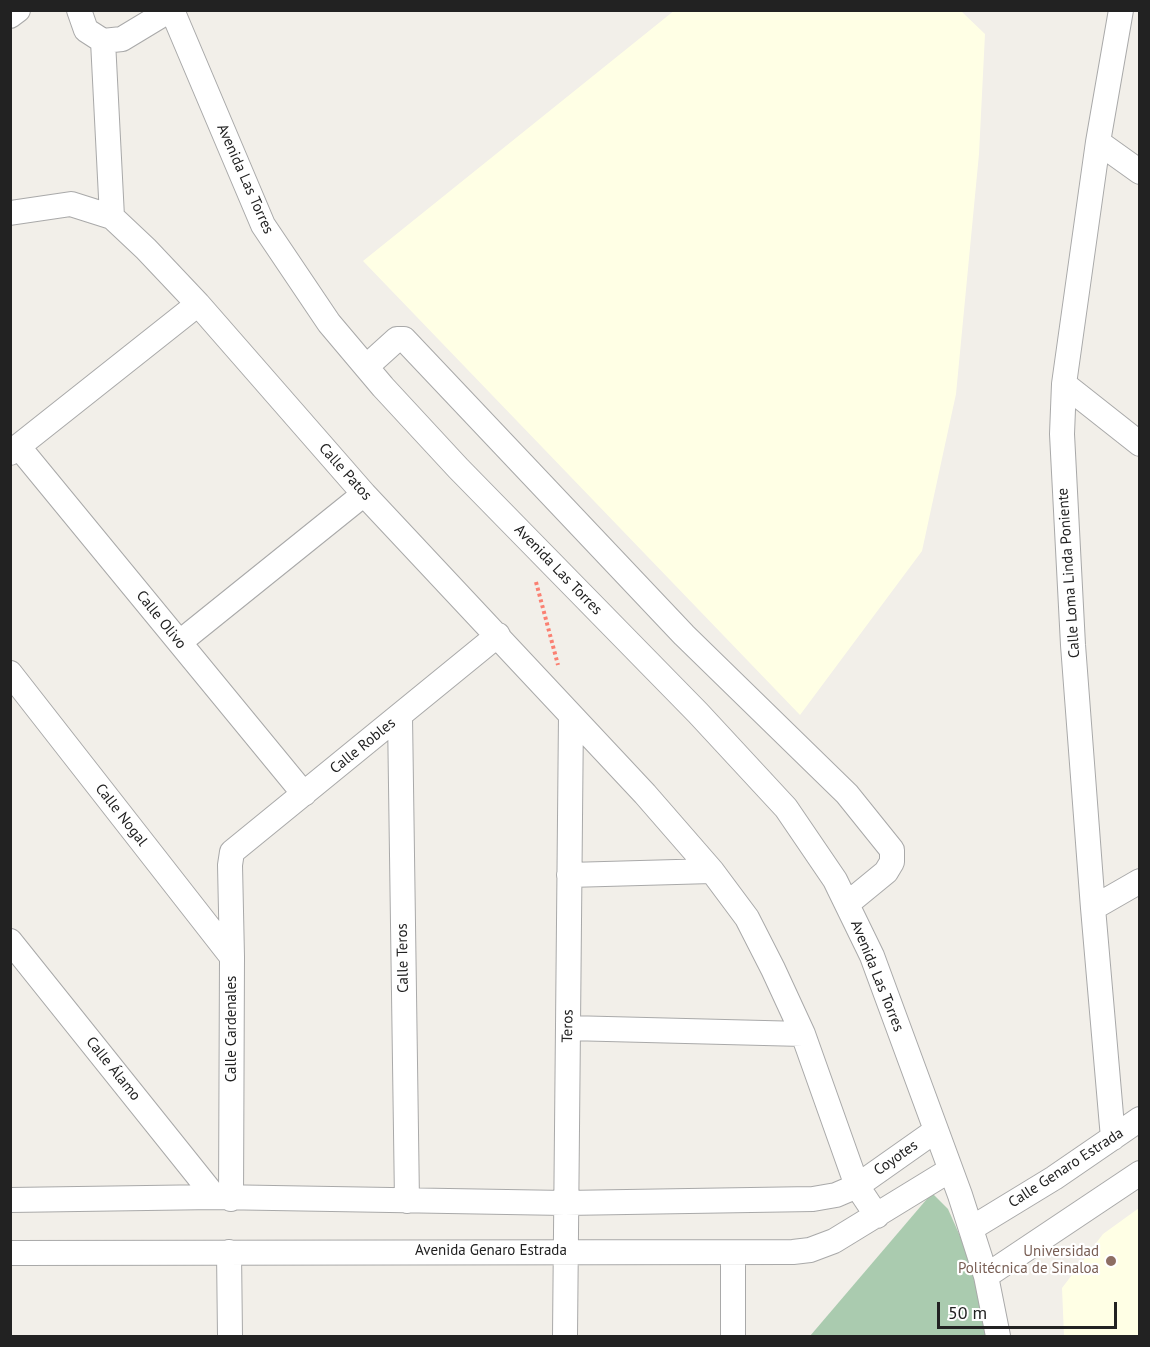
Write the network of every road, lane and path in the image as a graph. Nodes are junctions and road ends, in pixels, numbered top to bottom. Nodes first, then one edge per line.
1 (18, 10) edge
2 (79, 10) edge
3 (171, 10) edge
4 (1121, 10) edge
5 (10, 16) edge
6 (103, 41) junction
7 (1098, 142) junction
8 (1140, 172) edge
9 (10, 213) edge
10 (112, 217) junction
11 (198, 304) junction
12 (366, 367) junction
13 (1064, 384) junction
14 (1140, 444) edge
15 (14, 449) edge
16 (364, 494) junction
17 (536, 580) dead end
18 (498, 634) junction
19 (180, 642) junction
20 (559, 670) dead end
21 (10, 673) edge
22 (571, 715) junction
23 (399, 716) junction
24 (304, 794) junction
25 (230, 859) joint
26 (712, 871) junction
27 (569, 875) junction
28 (1140, 880) edge
29 (847, 904) junction
30 (1093, 908) junction
31 (10, 941) edge
32 (232, 957) junction
33 (568, 1028) junction
34 (803, 1034) junction
35 (1140, 1119) edge
36 (935, 1131) junction
37 (1113, 1138) junction
38 (950, 1170) junction
39 (1140, 1173) edge
40 (857, 1186) junction
41 (223, 1198) junction
42 (10, 1200) edge
43 (407, 1201) junction
44 (565, 1203) junction
45 (877, 1216) junction
46 (981, 1223) junction
47 (564, 1251) junction
48 (230, 1252) junction
49 (733, 1252) junction
50 (10, 1253) edge
51 (986, 1276) junction
52 (230, 1336) edge
53 (565, 1336) edge
54 (733, 1336) edge
55 (998, 1336) edge

1 - 5 street
2 - 6 street
3 - 6 street
3 - 12 street, Avenida Las Torres
4 - 7 street, Calle Loma Linda Poniente
6 - 10 street
7 - 8 street
7 - 13 street, Calle Loma Linda Poniente
9 - 10 street
10 - 11 street, Calle Patos
11 - 15 street
11 - 16 street, Calle Patos
12 - 29 street, Avenida Las Torres
12 - 29 street
13 - 14 street
13 - 30 street, Calle Loma Linda Poniente
15 - 19 street, Calle Olivo
16 - 18 street, Calle Patos
16 - 19 street
17 - 20 path
18 - 22 street
18 - 23 street, Calle Robles
19 - 24 street, Calle Olivo
21 - 32 street, Calle Nogal
22 - 26 street
22 - 27 street, Teros
23 - 24 street, Calle Robles
23 - 43 street, Calle Teros
24 - 25 street, Calle Robles
25 - 32 street, Calle Cardenales
26 - 27 street
26 - 34 street
27 - 33 street, Teros
28 - 30 street
29 - 36 street, Avenida Las Torres
30 - 37 street, Calle Loma Linda Poniente
31 - 41 street, Calle Álamo
32 - 41 street, Calle Cardenales
33 - 34 street
33 - 44 street, Teros
34 - 40 street
35 - 37 street, Calle Genaro Estrada
36 - 38 street, Avenida Las Torres
36 - 40 street, Coyotes
37 - 46 street, Calle Genaro Estrada
38 - 45 street, Avenida Genaro Estrada
38 - 46 street, Avenida Las Torres
39 - 51 street
40 - 44 street
40 - 45 street
41 - 42 street
41 - 43 street
43 - 44 street
44 - 47 street, Teros
45 - 49 street, Avenida Genaro Estrada
46 - 51 street, Avenida Las Torres
47 - 48 street, Avenida Genaro Estrada
47 - 49 street, Avenida Genaro Estrada
47 - 53 street, Teros
48 - 50 street, Avenida Genaro Estrada
48 - 52 street
49 - 54 street
51 - 55 street, Avenida Las Torres

